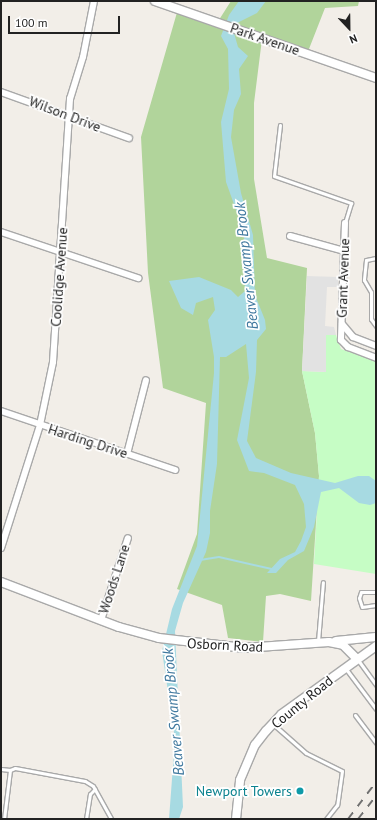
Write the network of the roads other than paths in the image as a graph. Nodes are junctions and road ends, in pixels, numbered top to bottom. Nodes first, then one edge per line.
1 (94, 1) edge
2 (155, 1) edge
3 (376, 78) edge
4 (1, 92) edge
5 (69, 115) junction
6 (280, 125) dead end
7 (129, 138) dead end
8 (345, 223) joint
9 (1, 232) edge
10 (290, 236) dead end
11 (62, 251) junction
12 (344, 251) junction
13 (376, 258) edge
14 (138, 278) dead end
15 (341, 323) junction
16 (376, 326) edge
17 (376, 346) edge
18 (376, 358) edge
19 (146, 380) dead end
20 (1, 411) edge
21 (40, 425) junction
22 (127, 454) junction
23 (175, 470) dead end
24 (128, 538) dead end
25 (1, 548) edge
26 (1, 582) edge
27 (323, 582) dead end
28 (376, 592) edge
29 (376, 605) edge
30 (101, 620) junction
31 (376, 638) edge
32 (329, 642) junction
33 (318, 643) junction
34 (376, 646) edge
35 (357, 659) junction
36 (345, 667) junction
37 (376, 685) edge
38 (376, 709) edge
39 (355, 715) dead end
40 (273, 724) junction
41 (376, 743) edge
42 (1, 769) edge
43 (10, 770) junction
44 (95, 789) junction
45 (4, 819) edge
46 (86, 819) edge
47 (111, 819) edge
48 (236, 819) edge
49 (326, 819) edge

1 - 5 street, Coolidge Avenue
2 - 3 street, Park Avenue
4 - 5 street, Wilson Drive
5 - 7 street, Wilson Drive
5 - 11 street, Coolidge Avenue
6 - 8 lane
8 - 12 street, Grant Avenue
9 - 11 street
10 - 12 street
11 - 14 street
11 - 21 street, Coolidge Avenue
12 - 15 street, Grant Avenue
13 - 16 lane
15 - 17 street
15 - 18 street, Grant Avenue
19 - 22 street
20 - 21 street, Harding Drive
21 - 22 street, Harding Drive
21 - 25 street, Coolidge Avenue
22 - 23 street, Harding Drive
24 - 30 street, Woods Lane
26 - 30 street, Osborn Road
27 - 33 lane
28 - 29 lane
30 - 33 street, Osborn Road
31 - 32 street
32 - 33 street, Osborn Road
32 - 35 street, Osborn Road
34 - 35 street, County Road
35 - 36 street, County Road
35 - 37 lane
36 - 38 lane
36 - 40 street, County Road
39 - 41 lane
40 - 48 street, County Road
40 - 49 lane
42 - 43 lane
43 - 44 lane
43 - 45 lane
44 - 46 lane
44 - 47 lane

